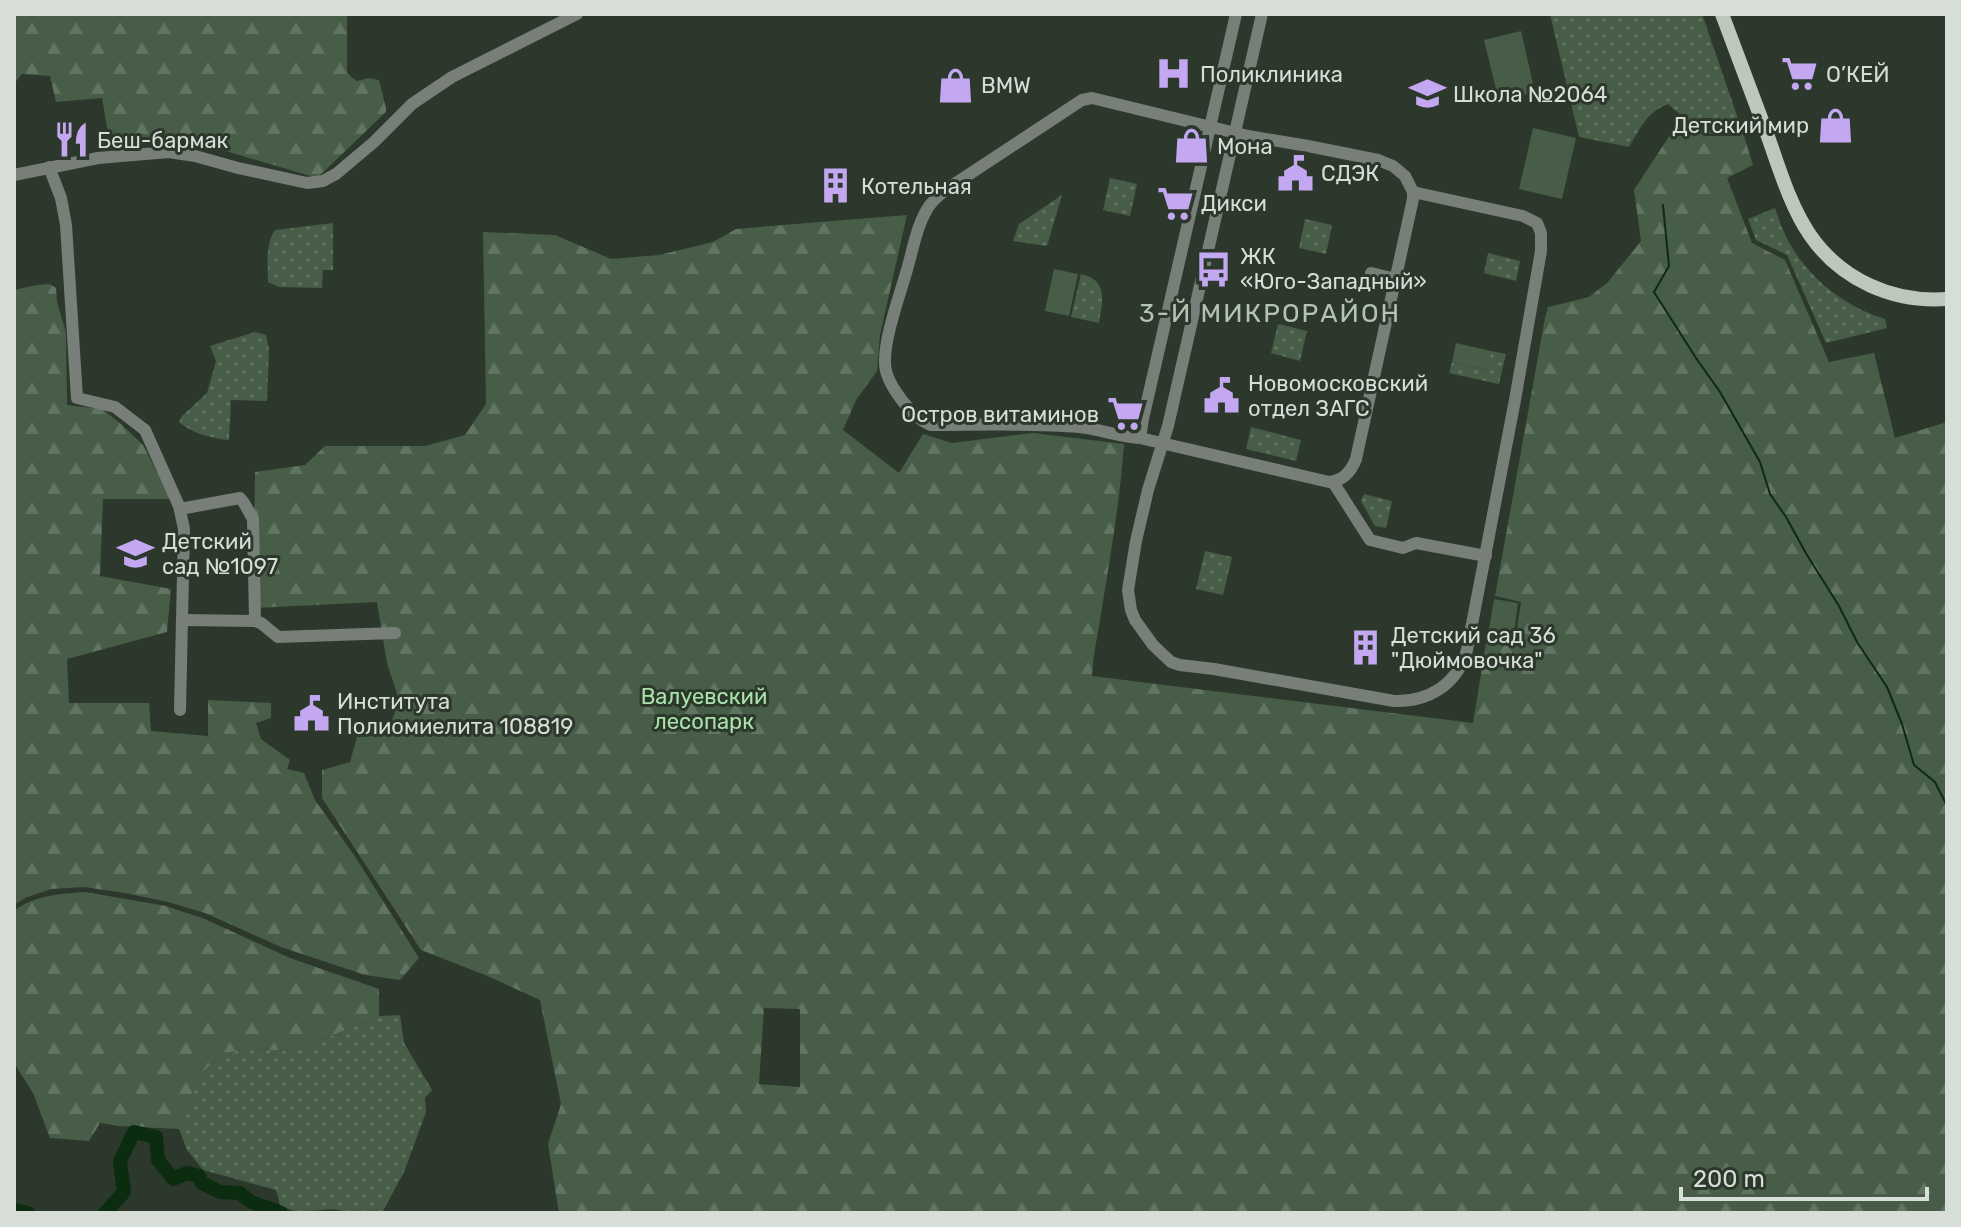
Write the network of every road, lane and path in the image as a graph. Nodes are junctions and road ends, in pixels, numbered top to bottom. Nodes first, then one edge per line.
1 (577, 14) edge
2 (1236, 14) edge
3 (1262, 14) edge
4 (1722, 14) edge
5 (1210, 126) junction
6 (1235, 132) junction
7 (49, 167) junction
8 (17, 173) edge
9 (1413, 192) junction
10 (1371, 273) dead end
11 (1396, 279) junction
12 (1947, 299) edge
13 (1140, 438) junction
14 (1163, 443) junction
15 (1333, 482) junction
16 (180, 509) junction
17 (1486, 556) junction
18 (182, 620) junction
19 (255, 621) junction
20 (395, 633) dead end
21 (180, 710) dead end

1 - 7 street
2 - 5 street
3 - 6 street
4 - 12 main road
5 - 6 street
5 - 13 street
5 - 13 street
6 - 9 street
6 - 14 street
7 - 8 street
7 - 16 street
9 - 11 street
9 - 17 street
10 - 11 street
11 - 15 street
13 - 14 street
14 - 15 street
14 - 17 street
15 - 17 street
16 - 18 street
16 - 19 street
18 - 19 street
18 - 21 street
19 - 20 street

